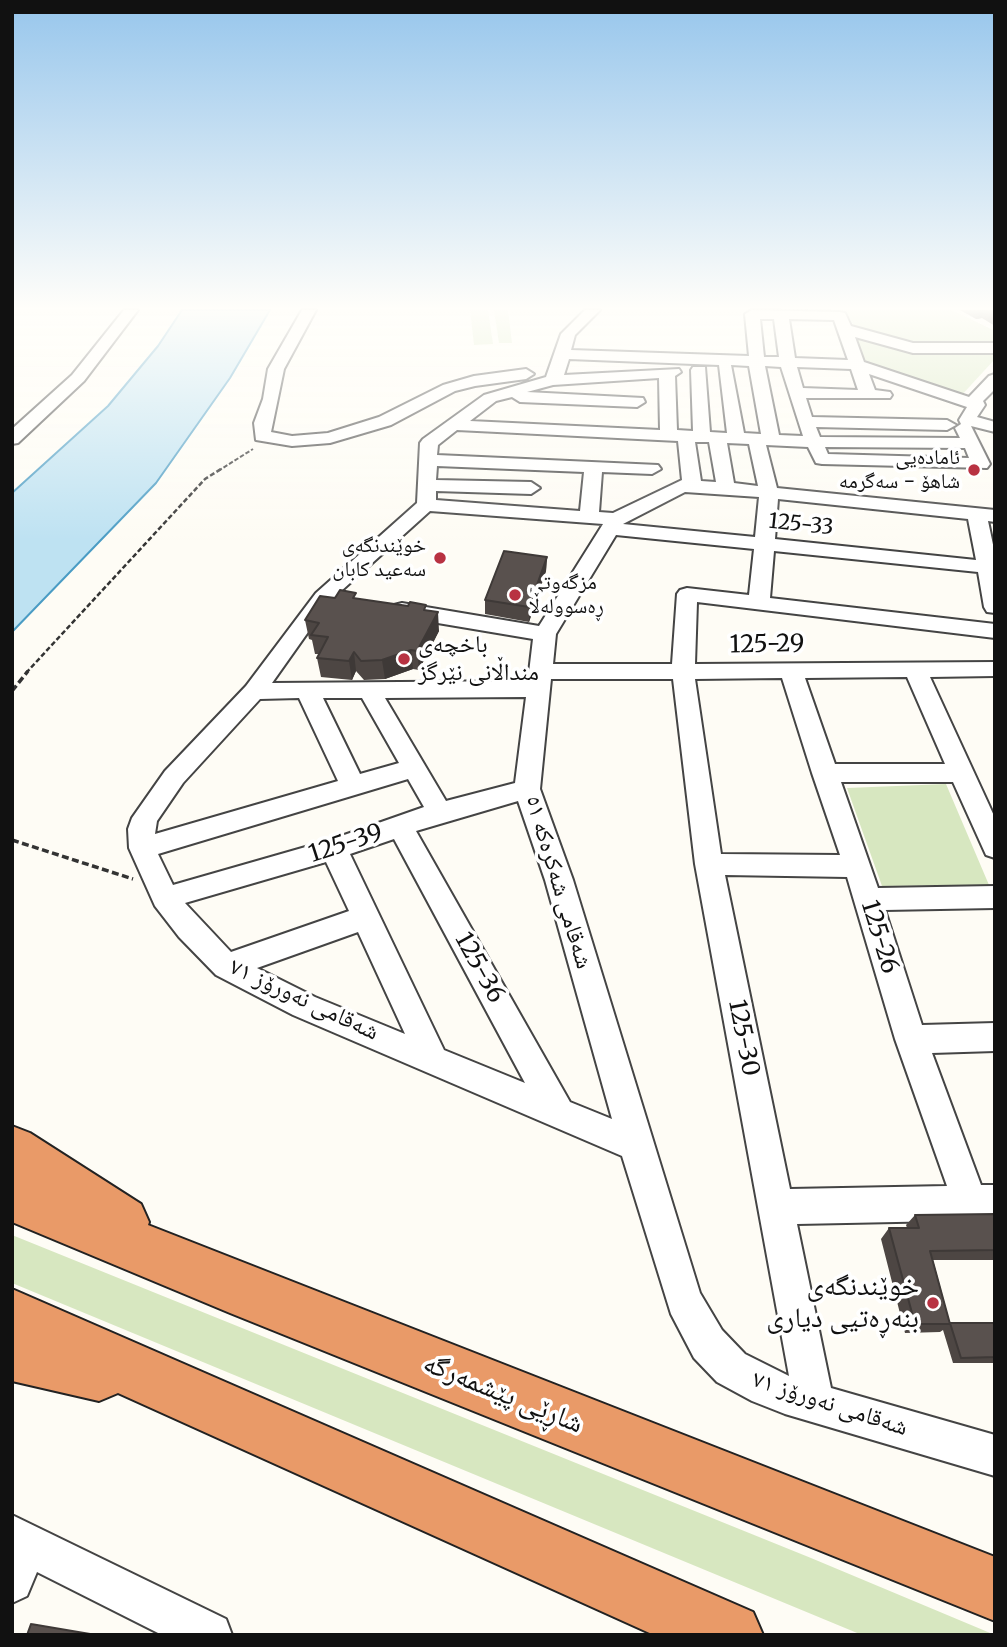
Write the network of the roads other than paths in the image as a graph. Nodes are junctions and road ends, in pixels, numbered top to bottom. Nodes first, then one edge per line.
1 (69, 387) edge
2 (273, 387) edge
3 (453, 387) edge
4 (519, 387) edge
5 (566, 387) edge
6 (644, 387) edge
7 (668, 387) edge
8 (692, 387) edge
9 (709, 387) edge
10 (759, 387) edge
11 (793, 387) edge
12 (841, 387) edge
13 (865, 387) edge
14 (908, 387) edge
15 (988, 387) edge
16 (922, 391) junction
17 (868, 394) junction
18 (499, 395) junction
19 (972, 404) junction
20 (805, 422) junction
21 (970, 424) junction
22 (939, 425) junction
23 (995, 427) edge
24 (573, 432) junction
25 (671, 436) junction
26 (12, 439) edge
27 (764, 439) junction
28 (972, 443) junction
29 (819, 451) junction
30 (440, 454) junction
31 (533, 463) junction
32 (593, 466) junction
33 (692, 485) junction
34 (531, 488) junction
35 (726, 488) junction
36 (769, 493) junction
37 (654, 498) junction
38 (530, 512) junction
39 (986, 515) edge
40 (605, 521) junction
41 (762, 544) junction
42 (989, 567) junction
43 (687, 594) joint
44 (758, 602) junction
45 (375, 606) edge
46 (995, 607) edge
47 (995, 631) edge
48 (545, 634) junction
49 (995, 669) edge
50 (915, 670) junction
51 (791, 671) junction
52 (683, 672) junction
53 (538, 680) junction
54 (369, 690) junction
55 (254, 691) junction
56 (308, 692) junction
57 (412, 768) junction
58 (825, 773) junction
59 (962, 773) junction
60 (353, 785) junction
61 (527, 789) junction
62 (440, 812) junction
63 (400, 826) junction
64 (142, 848) junction
65 (995, 848) edge
66 (334, 849) junction
67 (709, 864) junction
68 (857, 866) junction
69 (161, 892) junction
70 (995, 897) edge
71 (868, 898) junction
72 (364, 918) junction
73 (226, 966) junction
74 (995, 1037) edge
75 (911, 1039) junction
76 (432, 1058) junction
77 (558, 1111) junction
78 (636, 1145) junction
79 (12, 1150) edge
80 (12, 1196) edge
81 (982, 1202) edge
82 (775, 1207) junction
83 (230, 1286) junction
84 (12, 1317) edge
85 (12, 1353) edge
86 (176, 1388) junction
87 (814, 1402) junction
88 (995, 1456) edge
89 (17, 1553) edge
90 (995, 1588) edge
91 (210, 1635) edge
92 (730, 1635) edge

1 - 26 street
2 - 3 street
4 - 18 street
5 - 24 street
6 - 25 street
7 - 25 street
8 - 25 street
9 - 25 street
10 - 27 street
11 - 20 street
12 - 17 street
13 - 17 street
14 - 16 street
15 - 19 street
16 - 17 street
16 - 19 street
16 - 22 street
18 - 24 street
18 - 30 street
19 - 21 street
20 - 22 street
20 - 29 street
21 - 22 street
21 - 23 street
21 - 28 street
24 - 25 street
24 - 25 street
24 - 30 street
24 - 30 street
24 - 30 street
24 - 31 street
24 - 32 street
25 - 27 street
25 - 32 street
25 - 33 street
25 - 35 street
25 - 37 street
27 - 29 street
27 - 36 street
28 - 29 street
28 - 29 street
30 - 31 street
30 - 34 street
30 - 38 street, 125-33
30 - 55 street
31 - 34 street
32 - 40 street
33 - 35 street, شەقامی شەکرەکە ٥١
33 - 37 street, شەقامی شەکرەکە ٥١
34 - 38 street
35 - 36 street, شەقامی شەکرەکە ٥١
36 - 39 street, شەقامی شەکرەکە ٥١
36 - 41 street
37 - 40 street, شەقامی شەکرەکە ٥١
38 - 40 street, 125-33
39 - 42 street
40 - 41 street, 125-33
40 - 48 street, شەقامی شەکرەکە ٥١
41 - 42 street, 125-33
41 - 44 street
42 - 46 street
43 - 44 street
43 - 52 street
44 - 47 street
45 - 48 street
48 - 53 street, شەقامی شەکرەکە ٥١
49 - 50 street, 125-29
50 - 51 street, 125-29
50 - 59 street
51 - 52 street, 125-29
51 - 58 street, 125-26
52 - 53 street, 125-29
52 - 67 street, 125-30
53 - 54 street, 125-29
53 - 61 street, شەقامی شەکرەکە ٥١
54 - 56 street, 125-29
54 - 57 street
55 - 56 street, 125-29
55 - 64 street
56 - 60 street
57 - 60 street
57 - 62 street
58 - 59 street
58 - 68 street, 125-26
59 - 65 street
60 - 64 street
61 - 62 street, 125-39
61 - 78 street, شەقامی شەکرەکە ٥١
62 - 63 street, 125-39
63 - 66 street, 125-39
63 - 77 street, 125-36
64 - 69 street, شەقامی نەورۆز ٧١
66 - 69 street, 125-39
66 - 72 street
67 - 68 street
67 - 82 street, 125-30
68 - 71 street, 125-26
69 - 73 street, شەقامی نەورۆز ٧١
70 - 71 street
71 - 75 street, 125-26
72 - 73 street
72 - 76 street
73 - 76 street, شەقامی نەورۆز ٧١
74 - 75 street
75 - 81 street, 125-26
76 - 77 street, شەقامی نەورۆز ٧١
77 - 78 street, شەقامی نەورۆز ٧١
78 - 87 street, شەقامی نەورۆز ٧١
79 - 83 highway
80 - 83 highway, شاڕێی پێشمەرگە
81 - 82 street
82 - 87 street, 125-30
83 - 90 highway, شاڕێی پێشمەرگە
84 - 86 highway
85 - 86 highway
86 - 92 highway
87 - 88 street, شەقامی نەورۆز ٧١
89 - 91 street

